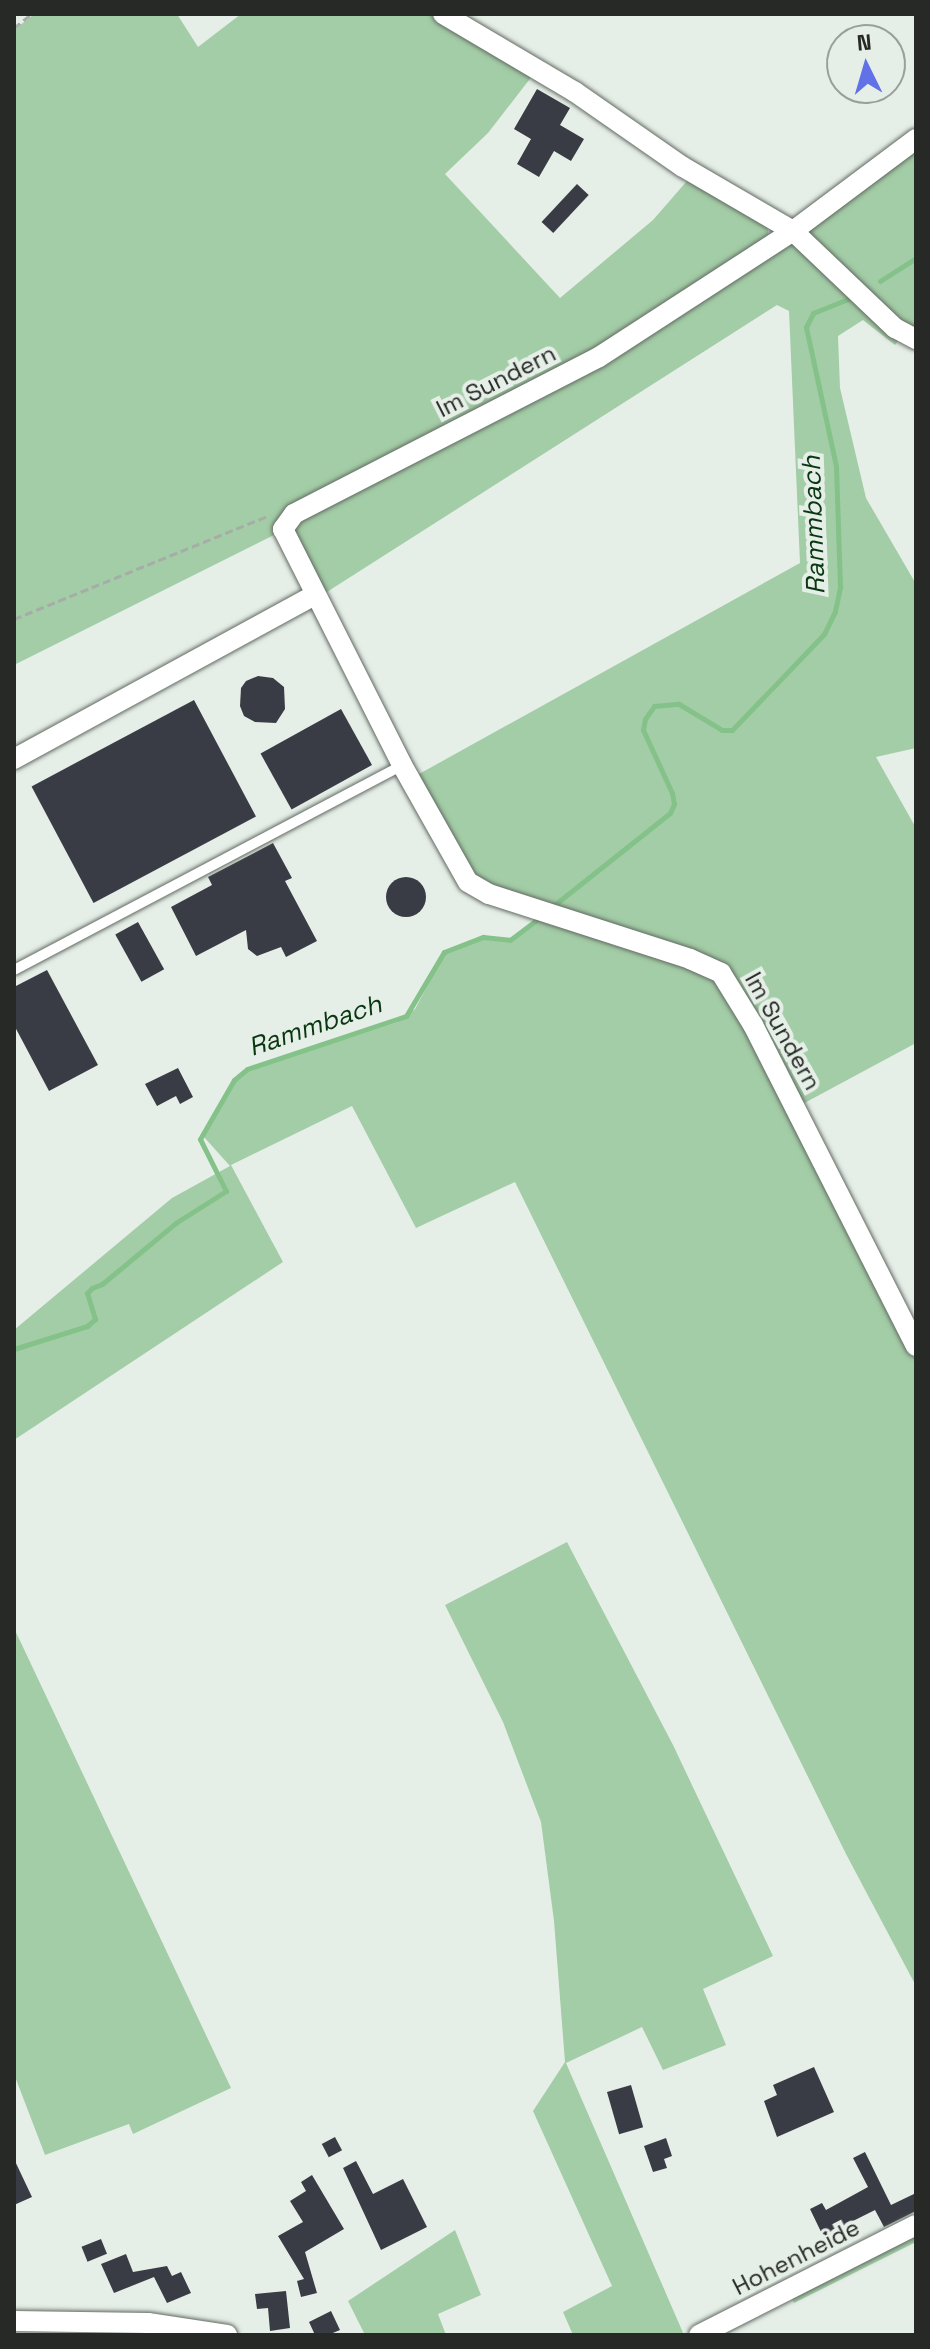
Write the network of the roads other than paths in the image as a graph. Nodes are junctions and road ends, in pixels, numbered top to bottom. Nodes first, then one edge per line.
1 (443, 14) edge
2 (916, 139) edge
3 (793, 231) junction
4 (916, 339) edge
5 (315, 595) junction
6 (14, 759) edge
7 (402, 765) junction
8 (14, 970) edge
9 (916, 1346) edge
10 (916, 2225) edge
11 (14, 2321) edge
12 (227, 2335) edge
13 (699, 2335) edge

1 - 3 street
2 - 3 street, Im Sundern
3 - 4 street
3 - 5 street, Im Sundern
5 - 6 street
5 - 7 street, Im Sundern
7 - 8 lane
7 - 9 street, Im Sundern
10 - 13 street, Hohenheide
11 - 12 street

